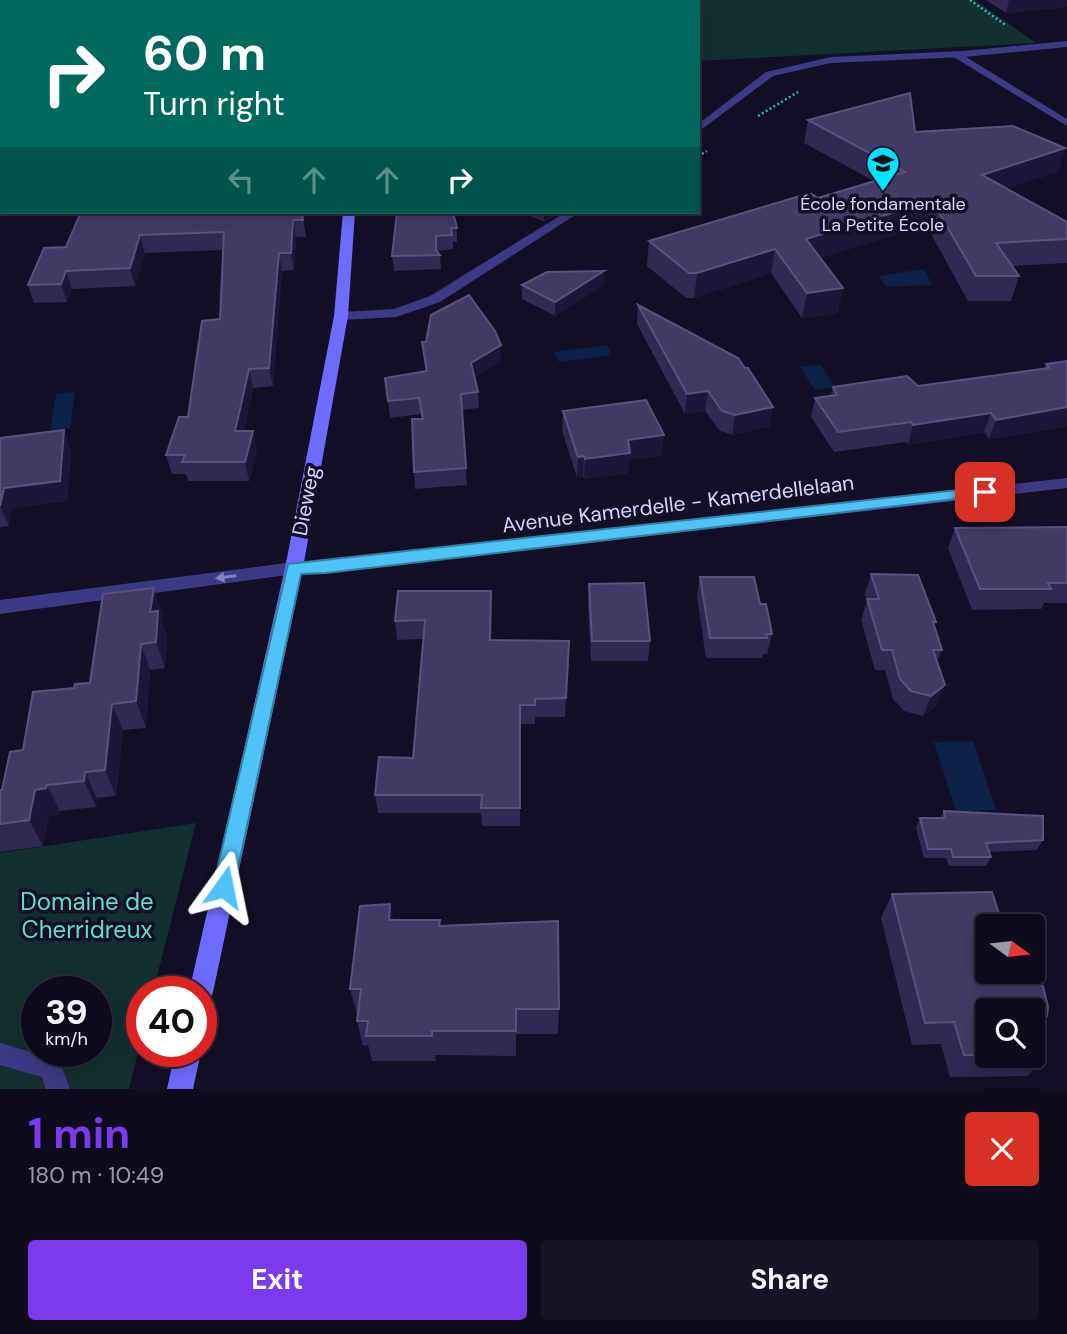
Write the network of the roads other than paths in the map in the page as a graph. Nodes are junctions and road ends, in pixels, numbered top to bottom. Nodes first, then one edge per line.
1 (1067, 44) edge
2 (955, 54) junction
3 (1067, 123) edge
4 (700, 127) edge
5 (349, 214) edge
6 (570, 214) edge
7 (341, 316) junction
8 (1067, 482) edge
9 (294, 568) junction
10 (0, 607) edge
11 (205, 976) edge
12 (0, 1054) edge
13 (185, 1067) edge
14 (58, 1089) edge
15 (180, 1089) edge

1 - 2 street
2 - 3 lane
2 - 4 street
5 - 7 street, Dieweg
6 - 7 street
7 - 9 street, Dieweg
8 - 9 street, Avenue Kamerdelle - Kamerdellelaan
9 -> 10 street, Avenue Kamerdelle - Kamerdellelaan
9 - 11 street, Dieweg
12 - 14 lane
13 - 15 street

